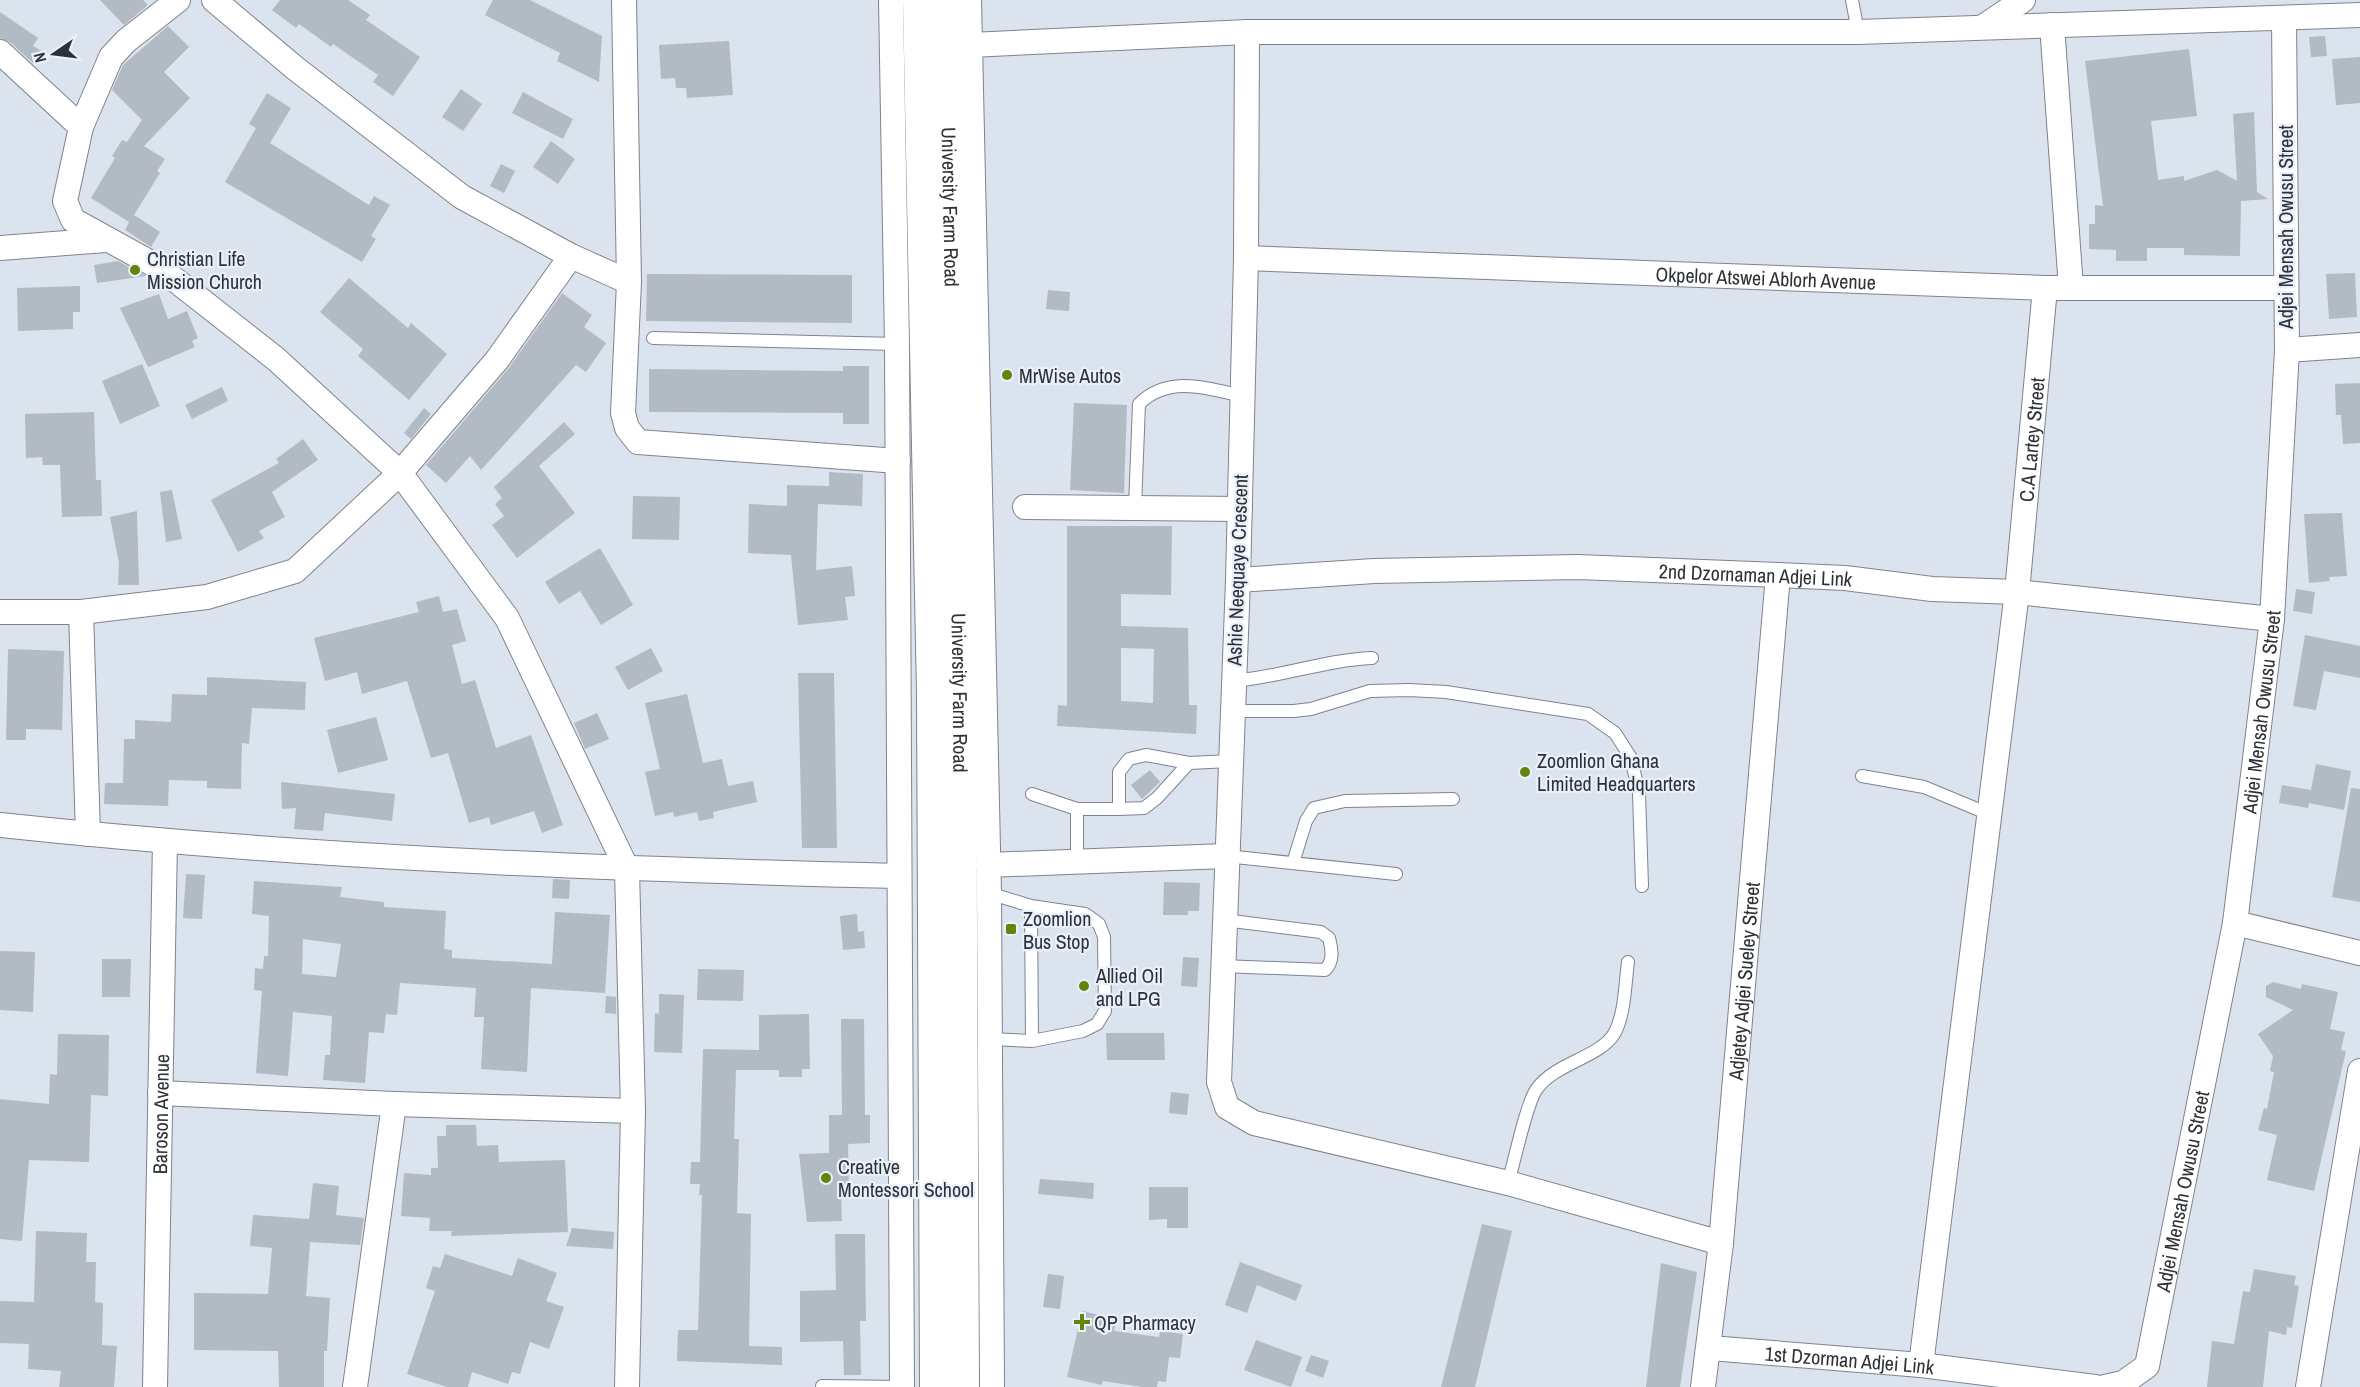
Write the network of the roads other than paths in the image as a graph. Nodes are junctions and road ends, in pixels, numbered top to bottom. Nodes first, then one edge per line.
1 (178, 0) edge
2 (214, 0) edge
3 (624, 0) edge
4 (891, 0) edge
5 (918, 0) edge
6 (947, 0) edge
7 (969, 0) edge
8 (1852, 0) edge
9 (2023, 0) edge
10 (2360, 15) edge
11 (2284, 19) junction
12 (2052, 25) junction
13 (1983, 27) junction
14 (1247, 32) junction
15 (1858, 32) junction
16 (970, 45) junction
17 (0, 52) edge
18 (81, 127) junction
19 (106, 240) junction
20 (0, 248) edge
21 (571, 256) junction
22 (1246, 258) junction
23 (629, 282) junction
24 (2045, 288) junction
25 (2071, 288) junction
26 (2285, 288) junction
27 (653, 338) dead end
28 (897, 344) junction
29 (2360, 345) edge
30 (2286, 350) junction
31 (1242, 396) junction
32 (898, 461) junction
33 (400, 473) junction
34 (1026, 507) dead end
35 (1135, 507) junction
36 (1240, 509) junction
37 (1778, 575) junction
38 (1238, 580) junction
39 (2017, 592) junction
40 (0, 612) edge
41 (81, 612) junction
42 (2272, 620) junction
43 (1372, 658) dead end
44 (1233, 681) junction
45 (1232, 711) junction
46 (1230, 761) junction
47 (1190, 763) junction
48 (1862, 776) dead end
49 (1032, 794) dead end
50 (1452, 799) dead end
51 (1077, 808) junction
52 (1119, 808) junction
53 (1989, 814) junction
54 (0, 825) edge
55 (88, 834) junction
56 (165, 841) junction
57 (1226, 856) junction
58 (1077, 861) junction
59 (1293, 863) junction
60 (987, 865) junction
61 (627, 869) junction
62 (1396, 874) dead end
63 (899, 876) junction
64 (1642, 886) dead end
65 (989, 893) junction
66 (1031, 906) junction
67 (1224, 920) junction
68 (2235, 923) junction
69 (2360, 953) edge
70 (1628, 962) dead end
71 (1222, 966) junction
72 (990, 1039) junction
73 (1032, 1041) junction
74 (2360, 1071) edge
75 (159, 1093) junction
76 (394, 1104) junction
77 (633, 1111) junction
78 (1508, 1183) junction
79 (1721, 1243) junction
80 (1710, 1348) junction
81 (1921, 1365) junction
82 (2114, 1385) edge
83 (822, 1386) edge
84 (155, 1387) edge
85 (355, 1387) edge
86 (627, 1387) edge
87 (902, 1387) edge
88 (935, 1387) edge
89 (964, 1387) edge
90 (992, 1387) edge
91 (1703, 1387) edge
92 (2095, 1387) edge
93 (2308, 1387) edge

1 - 18 street
2 - 21 street
3 - 23 street
4 - 28 street
5 - 88 street, University Farm Road
6 - 89 street, University Farm Road
7 - 16 street
8 - 15 lane
9 - 13 street
10 - 11 street
11 - 12 street
11 - 26 street, Adjei Mensah Owusu Street
12 - 13 street
12 - 25 street
13 - 15 street
14 - 15 street
14 - 16 street
14 - 22 street, Ashie Neequaye Crescent
16 - 60 street
17 - 18 street
18 - 19 street
19 - 20 street
19 - 33 street
21 - 23 street
21 - 33 street
22 - 24 street, Okpelor Atswei Ablorh Avenue
22 - 31 street, Ashie Neequaye Crescent
23 - 32 street
24 - 25 street, Okpelor Atswei Ablorh Avenue
24 - 39 street, C.A Lartey Street
25 - 26 street, Okpelor Atswei Ablorh Avenue
26 - 30 street, Adjei Mensah Owusu Street
27 - 28 lane
28 - 32 street
29 - 30 street
30 - 42 street, Adjei Mensah Owusu Street
31 - 35 lane
31 - 36 street, Ashie Neequaye Crescent
32 - 63 street
33 - 41 street
33 - 61 street
34 - 35 street
35 - 36 street
36 - 38 street, Ashie Neequaye Crescent
37 - 38 street, 2nd Dzornaman Adjei Link
37 - 39 street, 2nd Dzornaman Adjei Link
37 - 79 street, Adjetey Adjei Sueley Street
38 - 44 street, Ashie Neequaye Crescent
39 - 42 street, 2nd Dzornaman Adjei Link
39 - 53 street, C.A Lartey Street
40 - 41 street
41 - 55 street
42 - 68 street, Adjei Mensah Owusu Street
43 - 44 lane
44 - 45 street, Ashie Neequaye Crescent
45 - 46 street, Ashie Neequaye Crescent
45 - 64 lane
46 - 47 lane
46 - 57 street, Ashie Neequaye Crescent
47 - 52 lane
47 - 52 lane
48 - 53 lane
49 - 51 lane
50 - 59 lane
51 - 52 lane
51 - 58 lane
53 - 81 street, C.A Lartey Street
54 - 55 street
55 - 56 street
56 - 61 street
56 - 75 street, Baroson Avenue
57 - 58 street
57 - 59 lane
57 - 67 street, Ashie Neequaye Crescent
58 - 60 street
59 - 62 lane
60 - 65 street
61 - 63 street
61 - 77 street
63 - 87 street
65 - 66 lane
65 - 72 street
66 - 73 lane
66 - 73 lane
67 - 71 street, Ashie Neequaye Crescent
67 - 71 lane
68 - 69 street
68 - 82 street, Adjei Mensah Owusu Street
70 - 78 lane
71 - 78 street, Ashie Neequaye Crescent
72 - 73 lane
72 - 90 street
74 - 93 street
75 - 76 street
75 - 84 street, Baroson Avenue
76 - 77 street
76 - 85 street
77 - 86 street
78 - 79 street
79 - 80 street, Adjetey Adjei Sueley Street
80 - 81 street, 1st Dzorman Adjei Link
80 - 91 street, Adjetey Adjei Sueley Street
81 - 92 street, 1st Dzorman Adjei Link
83 - 87 lane

